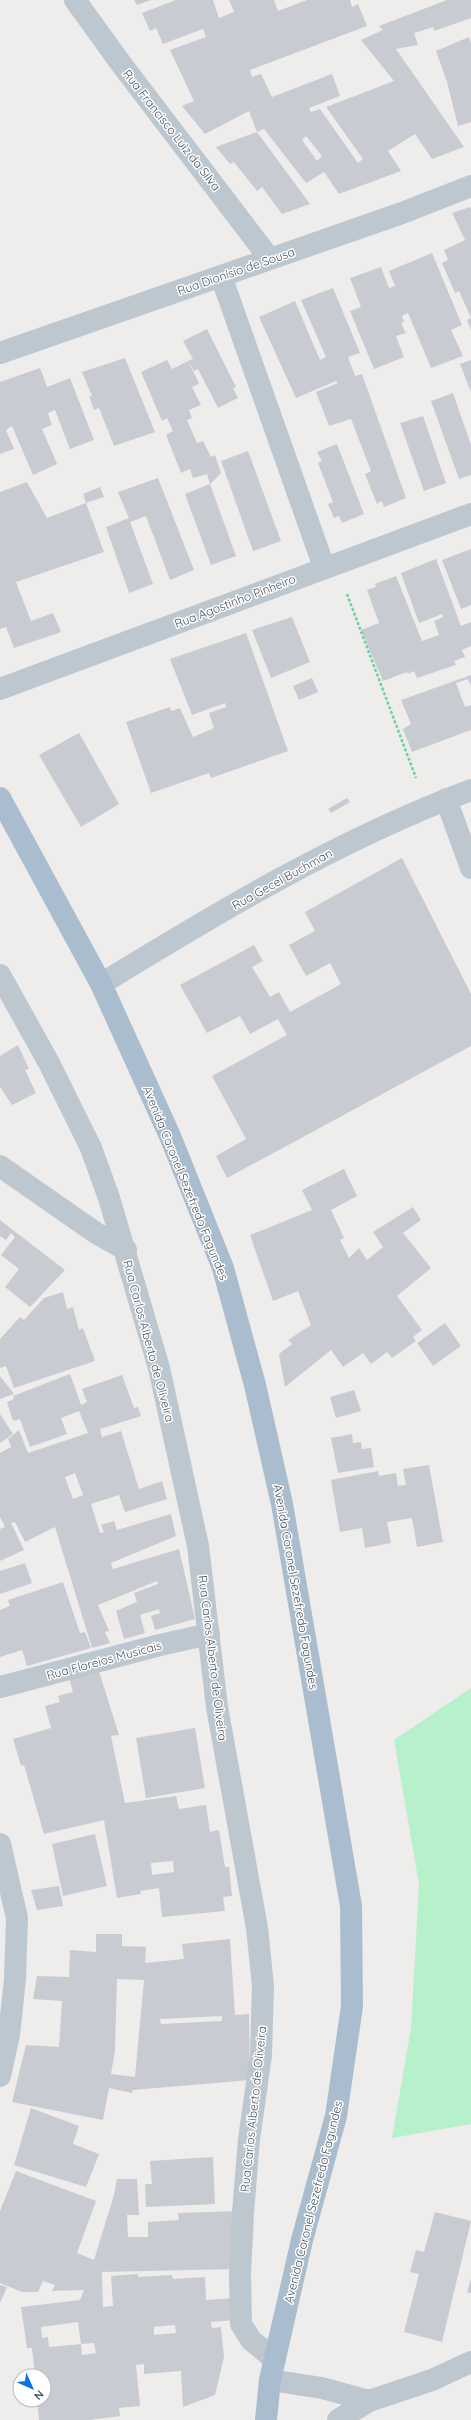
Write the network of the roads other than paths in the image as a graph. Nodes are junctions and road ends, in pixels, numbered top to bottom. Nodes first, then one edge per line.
1 (75, 0) edge
2 (471, 186) edge
3 (270, 259) junction
4 (221, 276) junction
5 (0, 353) edge
6 (471, 514) edge
7 (330, 565) junction
8 (0, 689) edge
9 (471, 790) edge
10 (0, 798) edge
11 (437, 803) junction
12 (471, 868) edge
13 (0, 975) edge
14 (101, 984) junction
15 (0, 1166) edge
16 (126, 1250) junction
17 (209, 1634) junction
18 (0, 1687) edge
19 (0, 1844) edge
20 (4, 2031) edge
21 (0, 2076) edge
22 (471, 2362) edge
23 (272, 2370) junction
24 (369, 2401) junction
25 (266, 2420) edge
26 (338, 2420) edge

1 - 3 street, Rua Francisco Luiz da Silva
2 - 3 street, Rua Dionísio de Sousa
3 - 4 street, Rua Dionísio de Sousa
4 - 5 street, Rua Dionísio de Sousa
4 - 7 street
6 - 7 street, Rua Agostinho Pinheiro
7 - 8 street, Rua Agostinho Pinheiro
9 - 11 street, Rua Gecel Buchman
10 - 14 main road, Avenida Coronel Sezefredo Fagundes
11 - 12 street
11 - 14 street, Rua Gecel Buchman
13 - 16 street, Rua Carlos Alberto de Oliveira
14 - 23 main road, Avenida Coronel Sezefredo Fagundes
15 - 16 street
16 - 17 street, Rua Carlos Alberto de Oliveira
17 - 18 street, Rua Floreios Musicais
17 - 23 street, Rua Carlos Alberto de Oliveira
19 - 20 street
20 - 21 street
22 - 24 street
23 - 24 street
23 - 25 main road, Avenida Coronel Sezefredo Fagundes
24 - 26 street

